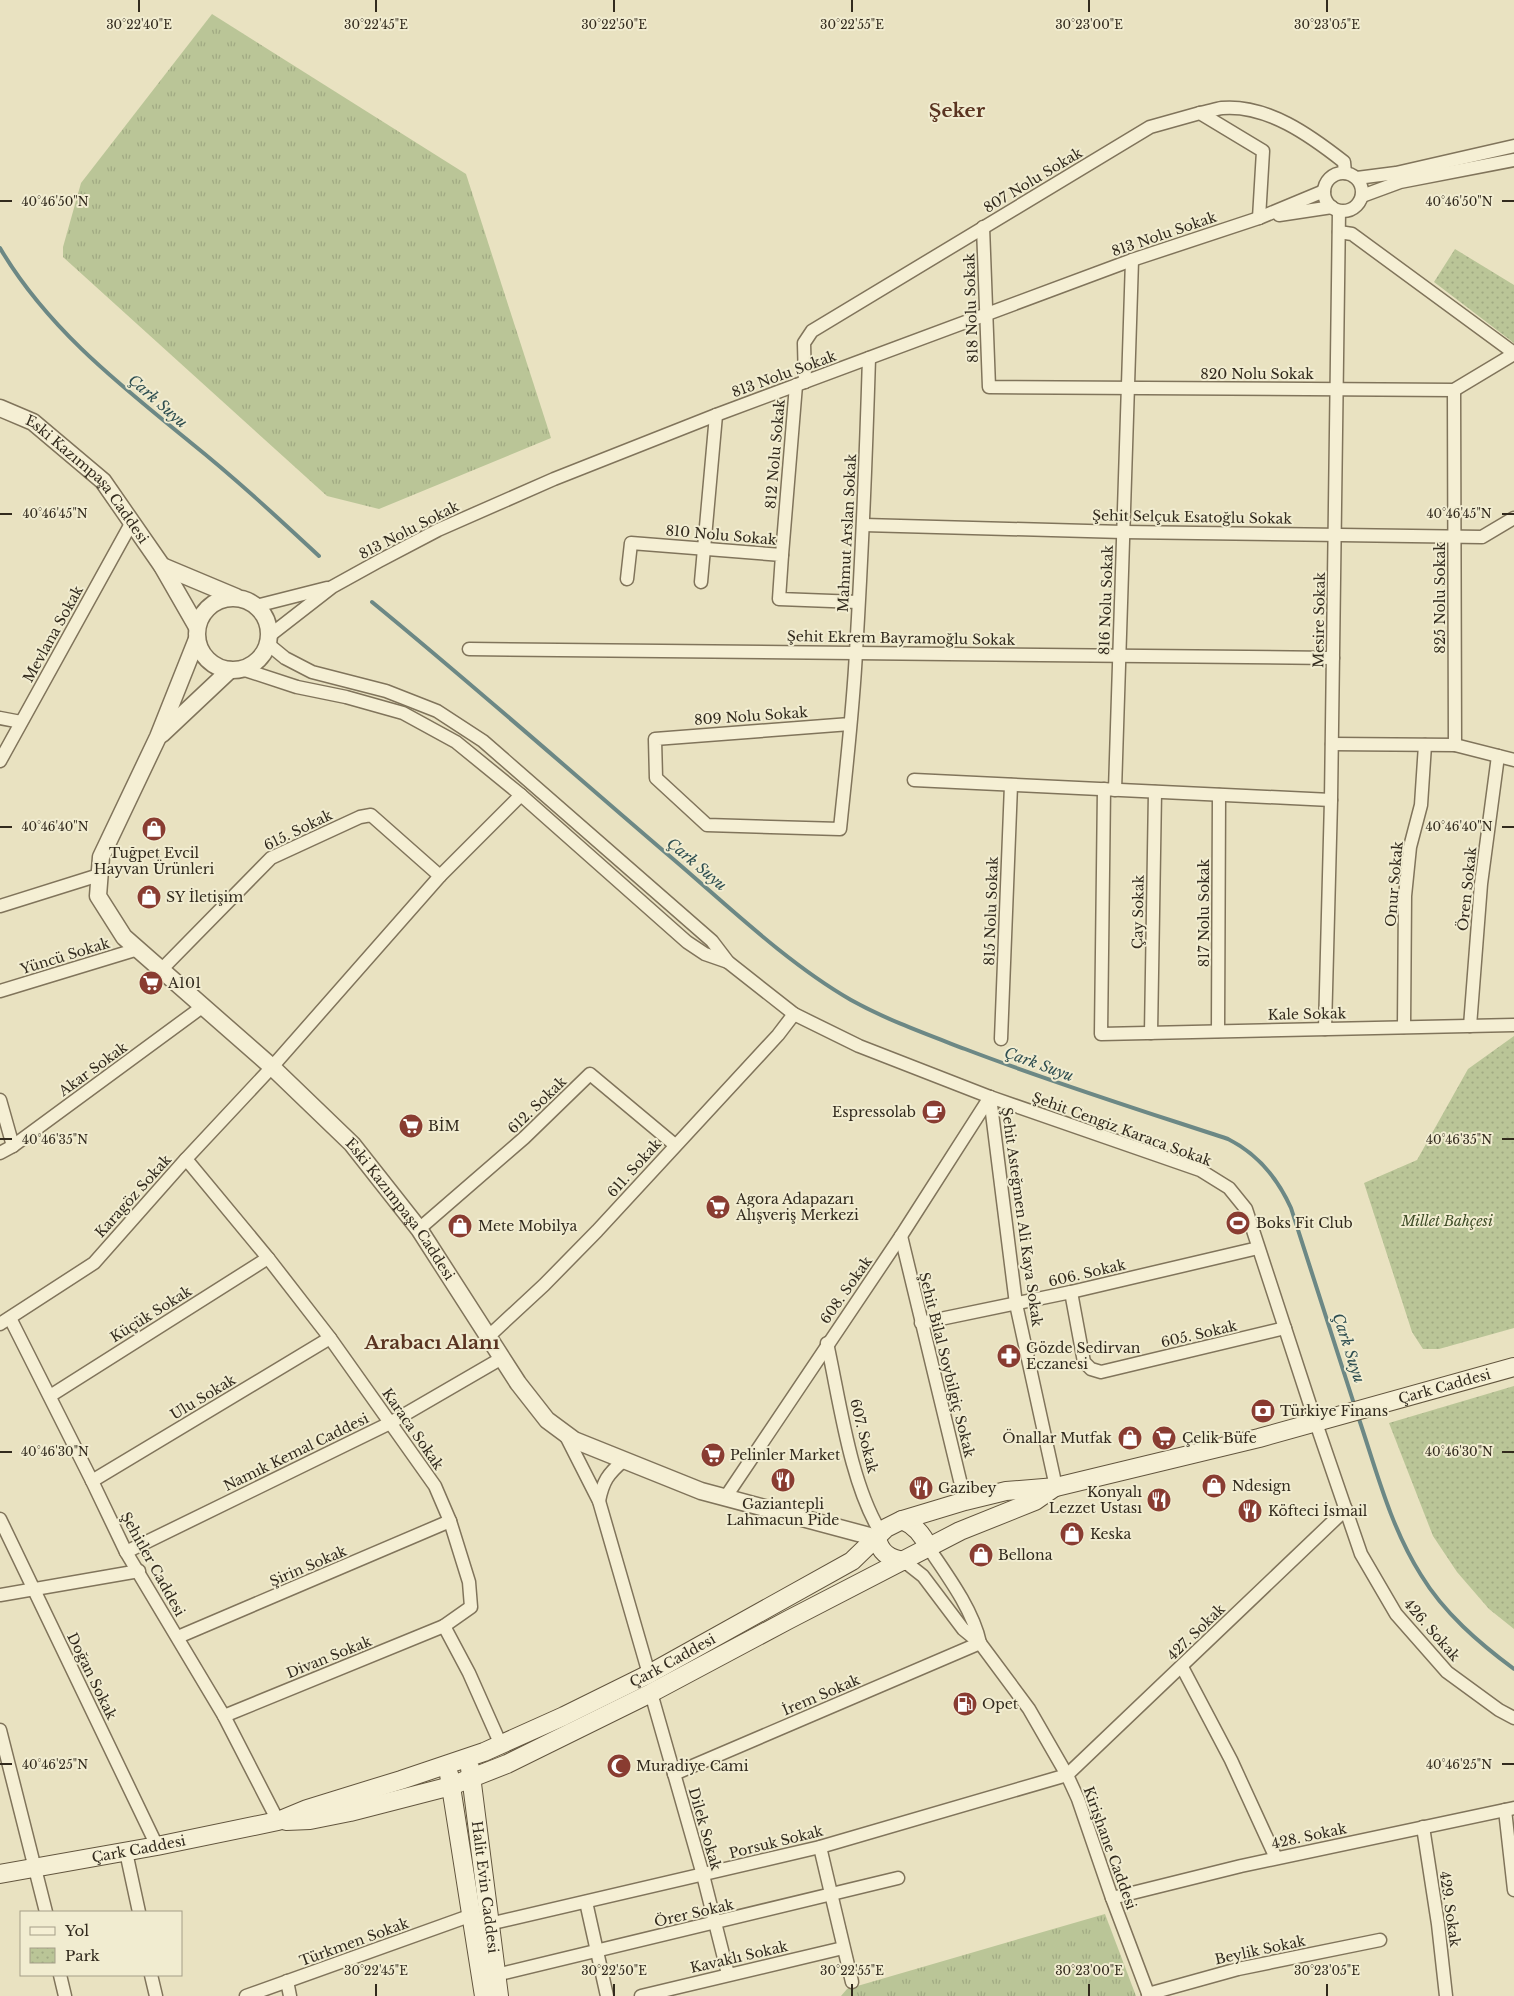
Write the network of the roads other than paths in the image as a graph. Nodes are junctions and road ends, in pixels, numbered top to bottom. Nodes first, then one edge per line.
1 (1200, 113) junction
2 (1514, 146) edge
3 (1514, 160) edge
4 (1351, 176) junction
5 (1324, 191) junction
6 (1362, 196) junction
7 (1335, 209) junction
8 (1259, 218) junction
9 (983, 227) junction
10 (1338, 232) junction
11 (1132, 260) junction
12 (986, 314) junction
13 (1514, 353) edge
14 (869, 358) junction
15 (800, 383) junction
16 (989, 387) joint
17 (1127, 388) junction
18 (1336, 390) junction
19 (1454, 390) junction
20 (0, 408) edge
21 (716, 414) junction
22 (1514, 518) edge
23 (132, 522) junction
24 (864, 525) junction
25 (1123, 532) junction
26 (1335, 535) junction
27 (1454, 536) junction
28 (704, 549) junction
29 (782, 555) junction
30 (162, 566) junction
31 (627, 580) dead end
32 (701, 582) dead end
33 (332, 587) junction
34 (237, 598) junction
35 (858, 602) junction
36 (256, 606) junction
37 (197, 633) junction
38 (269, 640) junction
39 (469, 650) dead end
40 (856, 653) junction
41 (1119, 656) junction
42 (1333, 658) junction
43 (236, 670) junction
44 (0, 718) edge
45 (22, 722) junction
46 (850, 724) junction
47 (158, 737) junction
48 (1332, 744) junction
49 (1425, 745) junction
50 (1455, 745) junction
51 (1498, 756) junction
52 (1514, 760) edge
53 (0, 761) edge
54 (914, 780) dead end
55 (1011, 785) junction
56 (1110, 790) junction
57 (1156, 792) junction
58 (521, 795) junction
59 (1219, 795) junction
60 (1331, 800) junction
61 (840, 829) joint
62 (100, 875) junction
63 (440, 876) junction
64 (0, 906) edge
65 (138, 949) junction
66 (728, 962) junction
67 (161, 970) junction
68 (0, 991) edge
69 (202, 1007) junction
70 (794, 1014) junction
71 (1514, 1025) edge
72 (1470, 1026) junction
73 (1404, 1027) junction
74 (1325, 1029) junction
75 (1218, 1031) junction
76 (1151, 1033) junction
77 (1100, 1034) joint
78 (1001, 1039) dead end
79 (272, 1067) junction
80 (990, 1097) junction
81 (0, 1100) edge
82 (675, 1145) junction
83 (13, 1146) junction
84 (0, 1152) edge
85 (186, 1160) junction
86 (419, 1229) junction
87 (901, 1236) junction
88 (1258, 1248) junction
89 (268, 1258) junction
90 (1071, 1292) junction
91 (1016, 1304) junction
92 (5, 1321) edge
93 (921, 1323) junction
94 (1285, 1328) junction
95 (488, 1336) junction
96 (330, 1338) junction
97 (827, 1343) junction
98 (502, 1358) junction
99 (1514, 1367) edge
100 (50, 1396) junction
101 (1323, 1421) junction
102 (390, 1423) junction
103 (563, 1432) junction
104 (623, 1461) junction
105 (92, 1481) junction
106 (1056, 1487) junction
107 (725, 1498) junction
108 (599, 1501) junction
109 (965, 1501) junction
110 (1346, 1510) junction
111 (0, 1519) edge
112 (902, 1520) junction
113 (450, 1521) junction
114 (879, 1535) junction
115 (928, 1548) junction
116 (126, 1552) junction
117 (904, 1562) junction
118 (139, 1571) junction
119 (34, 1590) junction
120 (0, 1595) edge
121 (444, 1626) junction
122 (178, 1637) junction
123 (980, 1643) junction
124 (1182, 1666) junction
125 (648, 1674) junction
126 (651, 1693) junction
127 (224, 1716) junction
128 (1514, 1718) edge
129 (0, 1730) edge
130 (501, 1745) junction
131 (468, 1758) junction
132 (447, 1765) junction
133 (674, 1774) junction
134 (1067, 1775) junction
135 (472, 1778) junction
136 (451, 1786) junction
137 (1509, 1809) edge
138 (278, 1821) junction
139 (1422, 1828) junction
140 (158, 1846) junction
141 (820, 1847) junction
142 (126, 1852) junction
143 (1276, 1858) junction
144 (36, 1867) junction
145 (0, 1874) edge
146 (703, 1875) junction
147 (898, 1878) dead end
148 (1514, 1890) edge
149 (831, 1895) junction
150 (1112, 1898) junction
151 (586, 1902) junction
152 (46, 1911) edge
153 (138, 1911) edge
154 (483, 1917) junction
155 (715, 1923) junction
156 (1380, 1940) dead end
157 (843, 1948) junction
158 (597, 1951) junction
159 (728, 1974) junction
160 (496, 1975) junction
161 (60, 1976) edge
162 (151, 1976) edge
163 (287, 1981) junction
164 (852, 1982) dead end
165 (1149, 1995) edge
166 (65, 1996) edge
167 (156, 1996) edge
168 (246, 1996) edge
169 (290, 1996) edge
170 (484, 1996) edge
171 (499, 1996) edge
172 (607, 1996) edge
173 (641, 1996) edge
174 (1446, 1996) edge

1 - 4 street, 807 Nolu Sokak
1 - 8 street
1 - 9 street, 807 Nolu Sokak
2 - 4 street
3 - 6 street
4 - 5 street
4 - 6 street
5 - 7 street
5 - 8 street
6 - 7 street
7 - 8 street
7 - 10 street, Mesire Sokak
8 - 11 street, 813 Nolu Sokak
9 - 12 street, 818 Nolu Sokak
9 - 15 street, 807 Nolu Sokak
10 - 13 street
10 - 18 street, Mesire Sokak
11 - 12 street, 813 Nolu Sokak
11 - 17 street, 816 Nolu Sokak
12 - 14 street, 813 Nolu Sokak
12 - 16 street, 818 Nolu Sokak
13 - 19 street
14 - 15 street, 813 Nolu Sokak
14 - 24 street, Mahmut Arslan Sokak
15 - 21 street, 813 Nolu Sokak
15 - 29 street, 812 Nolu Sokak
16 - 17 street, 820 Nolu Sokak
17 - 18 street, 820 Nolu Sokak
17 - 25 street, 816 Nolu Sokak
18 - 19 street, 820 Nolu Sokak
18 - 26 street, Mesire Sokak
19 - 27 street, 825 Nolu Sokak
20 - 23 street, Eski Kazımpaşa Caddesi
21 - 28 street
21 - 33 street, 813 Nolu Sokak
22 - 27 street, Şehit Selçuk Esatoğlu Sokak
23 - 30 street, Eski Kazımpaşa Caddesi
23 - 45 street, Mevlana Sokak
24 - 25 street, Şehit Selçuk Esatoğlu Sokak
24 - 35 street, Mahmut Arslan Sokak
25 - 26 street, Şehit Selçuk Esatoğlu Sokak
25 - 41 street, 816 Nolu Sokak
26 - 27 street, Şehit Selçuk Esatoğlu Sokak
26 - 42 street, Mesire Sokak
27 - 50 street, 825 Nolu Sokak
28 - 29 street, 810 Nolu Sokak
28 - 31 street, 810 Nolu Sokak
28 - 32 street
29 - 35 street, 810 Nolu Sokak
30 - 34 street
30 - 37 street, Eski Kazımpaşa Caddesi
33 - 36 street
33 - 38 street
34 - 36 street
34 - 37 street
35 - 40 street, Mahmut Arslan Sokak
36 - 38 street
37 - 43 street
37 - 47 street, Eski Kazımpaşa Caddesi
38 - 43 street
38 - 66 street
39 - 40 street, Şehit Ekrem Bayramoğlu Sokak
40 - 41 street, Şehit Ekrem Bayramoğlu Sokak
40 - 46 street, Mahmut Arslan Sokak
41 - 42 street, Şehit Ekrem Bayramoğlu Sokak
41 - 56 street, 816 Nolu Sokak
42 - 48 street, Mesire Sokak
43 - 47 street, Eski Kazımpaşa Caddesi
43 - 58 street
44 - 45 street
45 - 53 street, Mevlana Sokak
46 - 61 street, Mahmut Arslan Sokak
46 - 61 street, 809 Nolu Sokak
47 - 62 street, Eski Kazımpaşa Caddesi
48 - 49 street
48 - 60 street, Mesire Sokak
49 - 50 street
49 - 73 street, Onur Sokak
50 - 51 street
51 - 52 street
51 - 72 street, Ören Sokak
54 - 55 street
55 - 56 street
55 - 78 street, 815 Nolu Sokak
56 - 57 street
56 - 77 street, 816 Nolu Sokak
57 - 59 street
57 - 76 street, Çay Sokak
58 - 63 street
58 - 66 street
59 - 60 street
59 - 75 street, 817 Nolu Sokak
60 - 74 street, Mesire Sokak
62 - 64 street
62 - 65 street, Eski Kazımpaşa Caddesi
63 - 67 street, 615. Sokak
63 - 79 street
65 - 67 street, Eski Kazımpaşa Caddesi
65 - 68 street, Yüncü Sokak
66 - 70 street, Şehit Cengiz Karaca Sokak
67 - 69 street, Eski Kazımpaşa Caddesi
69 - 79 street, Eski Kazımpaşa Caddesi
69 - 83 street, Akar Sokak
70 - 80 street, Şehit Cengiz Karaca Sokak
70 - 82 street, 611. Sokak
71 - 72 street, Kale Sokak
72 - 73 street, Kale Sokak
73 - 74 street, Kale Sokak
74 - 75 street, Kale Sokak
75 - 76 street, Kale Sokak
76 - 77 street, Kale Sokak
79 - 85 street, Karagöz Sokak
79 - 86 street, Eski Kazımpaşa Caddesi
80 - 87 street, 608. Sokak
80 - 88 street, Şehit Cengiz Karaca Sokak
80 - 91 street, Şehit Asteğmen Ali Kaya Sokak
81 - 83 street
82 - 86 street, 612. Sokak
82 - 95 street, 611. Sokak
83 - 84 street, Akar Sokak
85 - 89 street, Karaca Sokak
85 - 92 street, Karagöz Sokak
86 - 95 street, Eski Kazımpaşa Caddesi
87 - 93 street, Şehit Bilal Soybilgiç Sokak
87 - 97 street, 608. Sokak
88 - 90 street, 606. Sokak
88 - 94 street, Şehit Cengiz Karaca Sokak
89 - 96 street, Karaca Sokak
89 - 100 street, Küçük Sokak
90 - 91 street, 606. Sokak
90 - 94 street, 605. Sokak
91 - 93 street, 606. Sokak
91 - 106 street, Şehit Asteğmen Ali Kaya Sokak
92 - 100 street, Şehitler Caddesi
93 - 109 street, Şehit Bilal Soybilgiç Sokak
94 - 101 street, Şehit Cengiz Karaca Sokak
95 - 98 street, Eski Kazımpaşa Caddesi
96 - 102 street, Karaca Sokak
96 - 105 street, Ulu Sokak
97 - 107 street, 608. Sokak
97 - 114 street, 607. Sokak
98 - 102 street, Namık Kemal Caddesi
98 - 103 street, Eski Kazımpaşa Caddesi
99 - 101 main road, Çark Caddesi
100 - 105 street, Şehitler Caddesi
101 - 106 main road, Çark Caddesi
101 - 110 street, Şehit Cengiz Karaca Sokak
102 - 113 street, Karaca Sokak
102 - 116 street, Namık Kemal Caddesi
103 - 104 street, Eski Kazımpaşa Caddesi
103 - 108 street
104 - 107 street, Eski Kazımpaşa Caddesi
104 - 108 street
105 - 116 street, Şehitler Caddesi
106 - 109 main road, Çark Caddesi
106 - 115 main road, Çark Caddesi
107 - 114 street, Eski Kazımpaşa Caddesi
108 - 125 street
109 - 112 main road, Çark Caddesi
110 - 124 street, 427. Sokak
110 - 128 street, 426. Sokak
111 - 119 street, Doğan Sokak
112 - 114 main road, Çark Caddesi
112 - 115 main road
113 - 121 street, Karaca Sokak
113 - 122 street, Şirin Sokak
114 - 117 main road
114 - 125 main road, Çark Caddesi
115 - 117 main road, Çark Caddesi
115 - 123 street, Kirişhane Caddesi
116 - 118 street, Şehitler Caddesi
117 - 123 street, Kirişhane Caddesi
117 - 126 main road, Çark Caddesi
118 - 119 street
118 - 122 street, Şehitler Caddesi
119 - 120 street
119 - 140 street, Doğan Sokak
121 - 127 street, Divan Sokak
121 - 130 street
122 - 127 street, Şehitler Caddesi
123 - 133 street, İrem Sokak
123 - 134 street, Kirişhane Caddesi
124 - 134 street, 427. Sokak
124 - 143 street
125 - 130 main road, Çark Caddesi
126 - 133 street, Dilek Sokak
126 - 135 main road, Çark Caddesi
127 - 138 street, Şehitler Caddesi
129 - 144 street
130 - 131 main road, Çark Caddesi
131 - 132 main road, Çark Caddesi
131 - 135 main road, Halit Evin Caddesi
132 - 136 main road, Halit Evin Caddesi
132 - 138 main road, Çark Caddesi
133 - 146 street, Dilek Sokak
134 - 141 street, Porsuk Sokak
134 - 150 street, Kirişhane Caddesi
135 - 136 main road, Çark Caddesi
135 - 154 main road, Halit Evin Caddesi
136 - 138 main road, Çark Caddesi
136 - 154 main road, Halit Evin Caddesi
137 - 139 street, 428. Sokak
137 - 148 street
138 - 140 main road, Çark Caddesi
139 - 143 street, 428. Sokak
139 - 174 street, 429. Sokak
140 - 142 main road, Çark Caddesi
141 - 146 street, Porsuk Sokak
141 - 149 street
142 - 144 main road, Çark Caddesi
142 - 153 street
143 - 150 street, 428. Sokak
144 - 145 main road, Çark Caddesi
144 - 152 street
146 - 151 street, Porsuk Sokak
146 - 155 street, Dilek Sokak
147 - 149 street, Örer Sokak
149 - 155 street, Örer Sokak
149 - 157 street
150 - 165 street, Kirişhane Caddesi
151 - 154 street, Porsuk Sokak
151 - 158 street
154 - 160 main road, Halit Evin Caddesi
154 - 163 street, Türkmen Sokak
154 - 170 main road, Halit Evin Caddesi
155 - 158 street, Örer Sokak
155 - 159 street, Dilek Sokak
156 - 165 street, Beylik Sokak
157 - 159 street, Kavaklı Sokak
157 - 164 street
158 - 160 street, Örer Sokak
158 - 172 street
159 - 173 street, Kavaklı Sokak
160 - 171 main road, Halit Evin Caddesi
161 - 166 street
162 - 167 street
163 - 168 street, Türkmen Sokak
163 - 169 street

